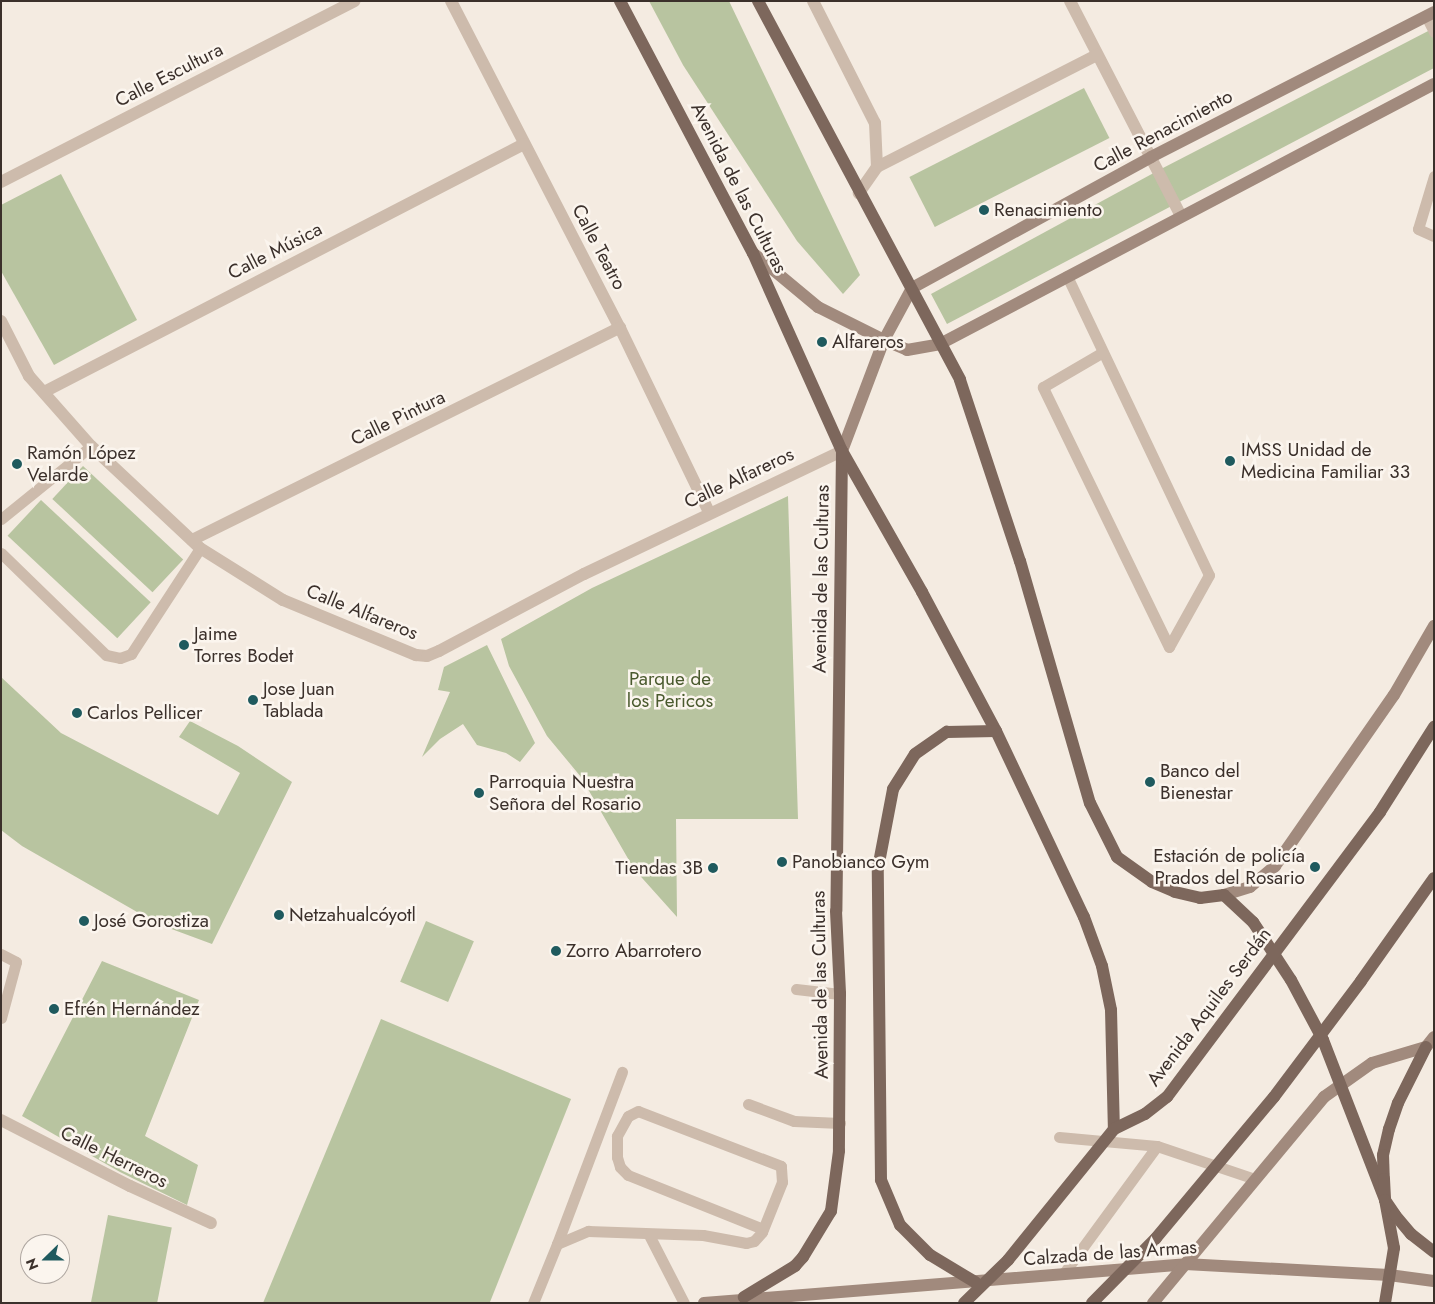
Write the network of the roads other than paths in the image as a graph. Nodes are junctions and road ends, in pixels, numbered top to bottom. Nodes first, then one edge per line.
1 (354, 1) edge
2 (451, 1) edge
3 (620, 1) edge
4 (758, 1) edge
5 (813, 1) edge
6 (1070, 1) edge
7 (1430, 14) edge
8 (1434, 32) edge
9 (1097, 54) junction
10 (1434, 84) edge
11 (524, 144) junction
12 (1151, 157) junction
13 (877, 167) junction
14 (1434, 176) edge
15 (1, 182) edge
16 (859, 194) junction
17 (1181, 216) junction
18 (1434, 236) edge
19 (753, 253) junction
20 (1067, 276) junction
21 (912, 288) junction
22 (1, 321) edge
23 (620, 328) junction
24 (884, 340) junction
25 (940, 344) junction
26 (1103, 352) junction
27 (44, 392) junction
28 (91, 446) junction
29 (842, 451) junction
30 (709, 512) junction
31 (1, 519) edge
32 (196, 544) junction
33 (1, 553) edge
34 (1434, 626) edge
35 (1434, 727) edge
36 (996, 731) junction
37 (1434, 878) edge
38 (1224, 895) junction
39 (1, 954) edge
40 (796, 989) dead end
41 (840, 994) junction
42 (1, 1018) edge
43 (1430, 1042) edge
44 (622, 1072) dead end
45 (1339, 1086) junction
46 (748, 1104) dead end
47 (1, 1120) edge
48 (840, 1123) junction
49 (1114, 1129) junction
50 (1058, 1137) dead end
51 (1157, 1146) junction
52 (1255, 1179) junction
53 (1385, 1200) junction
54 (211, 1223) dead end
55 (763, 1229) junction
56 (649, 1235) junction
57 (557, 1244) junction
58 (1434, 1252) edge
59 (1185, 1264) junction
60 (1064, 1273) junction
61 (1389, 1275) junction
62 (1434, 1281) edge
63 (975, 1282) junction
64 (744, 1297) junction
65 (1096, 1299) edge
66 (533, 1303) edge
67 (684, 1303) edge
68 (704, 1303) edge
69 (964, 1303) edge
70 (1153, 1303) edge
71 (1385, 1303) edge

1 - 15 street, Calle Escultura
2 - 11 street, Calle Teatro
3 - 19 main road, Avenida de las Culturas
4 - 16 main road
5 - 13 street
6 - 9 street
7 - 8 lane
7 - 12 street, Calle Renacimiento
9 - 12 street
9 - 13 street
10 - 17 street
11 - 23 street, Calle Teatro
11 - 27 street, Calle Música
12 - 17 street
12 - 21 street, Calle Renacimiento
13 - 16 street
14 - 18 lane
16 - 21 main road
17 - 20 street
19 - 24 street
19 - 29 main road, Avenida de las Culturas
20 - 25 street
20 - 26 lane
21 - 24 street, Avenida de las Culturas
21 - 25 main road
22 - 27 street, Calle Alfareros
23 - 30 street, Calle Teatro
23 - 32 street, Calle Pintura
24 - 25 street
24 - 29 street, Avenida de las Culturas
25 - 38 main road
26 - 26 lane
27 - 28 street, Calle Alfareros
28 - 31 lane
28 - 32 street, Calle Alfareros
29 - 30 street, Calle Alfareros
29 - 36 main road
29 - 41 main road, Avenida de las Culturas
30 - 32 street, Calle Alfareros
32 - 33 lane
34 - 38 street
35 - 49 main road, Avenida Aquiles Serdán
36 - 49 main road
36 - 63 main road
37 - 65 main road
38 - 45 main road
39 - 42 lane
40 - 41 lane
41 - 48 main road, Avenida de las Culturas
43 - 45 street
43 - 53 main road
44 - 57 lane
45 - 52 street
45 - 53 main road
46 - 48 lane
47 - 54 street, Calle Herreros
48 - 64 main road, Avenida de las Culturas
49 - 69 main road, Avenida Aquiles Serdán
50 - 51 lane
51 - 52 lane
51 - 60 lane
52 - 59 street
53 - 58 main road
53 - 61 main road
55 - 55 lane
55 - 56 lane
56 - 57 lane
56 - 67 lane
57 - 66 lane
59 - 60 street, Calzada de las Armas
59 - 61 street, Calzada de las Armas
59 - 70 street
60 - 63 street, Calzada de las Armas
61 - 62 street, Calzada de las Armas
61 - 71 main road
63 - 64 street, Calzada de las Armas
64 - 68 street, Calzada de las Armas

